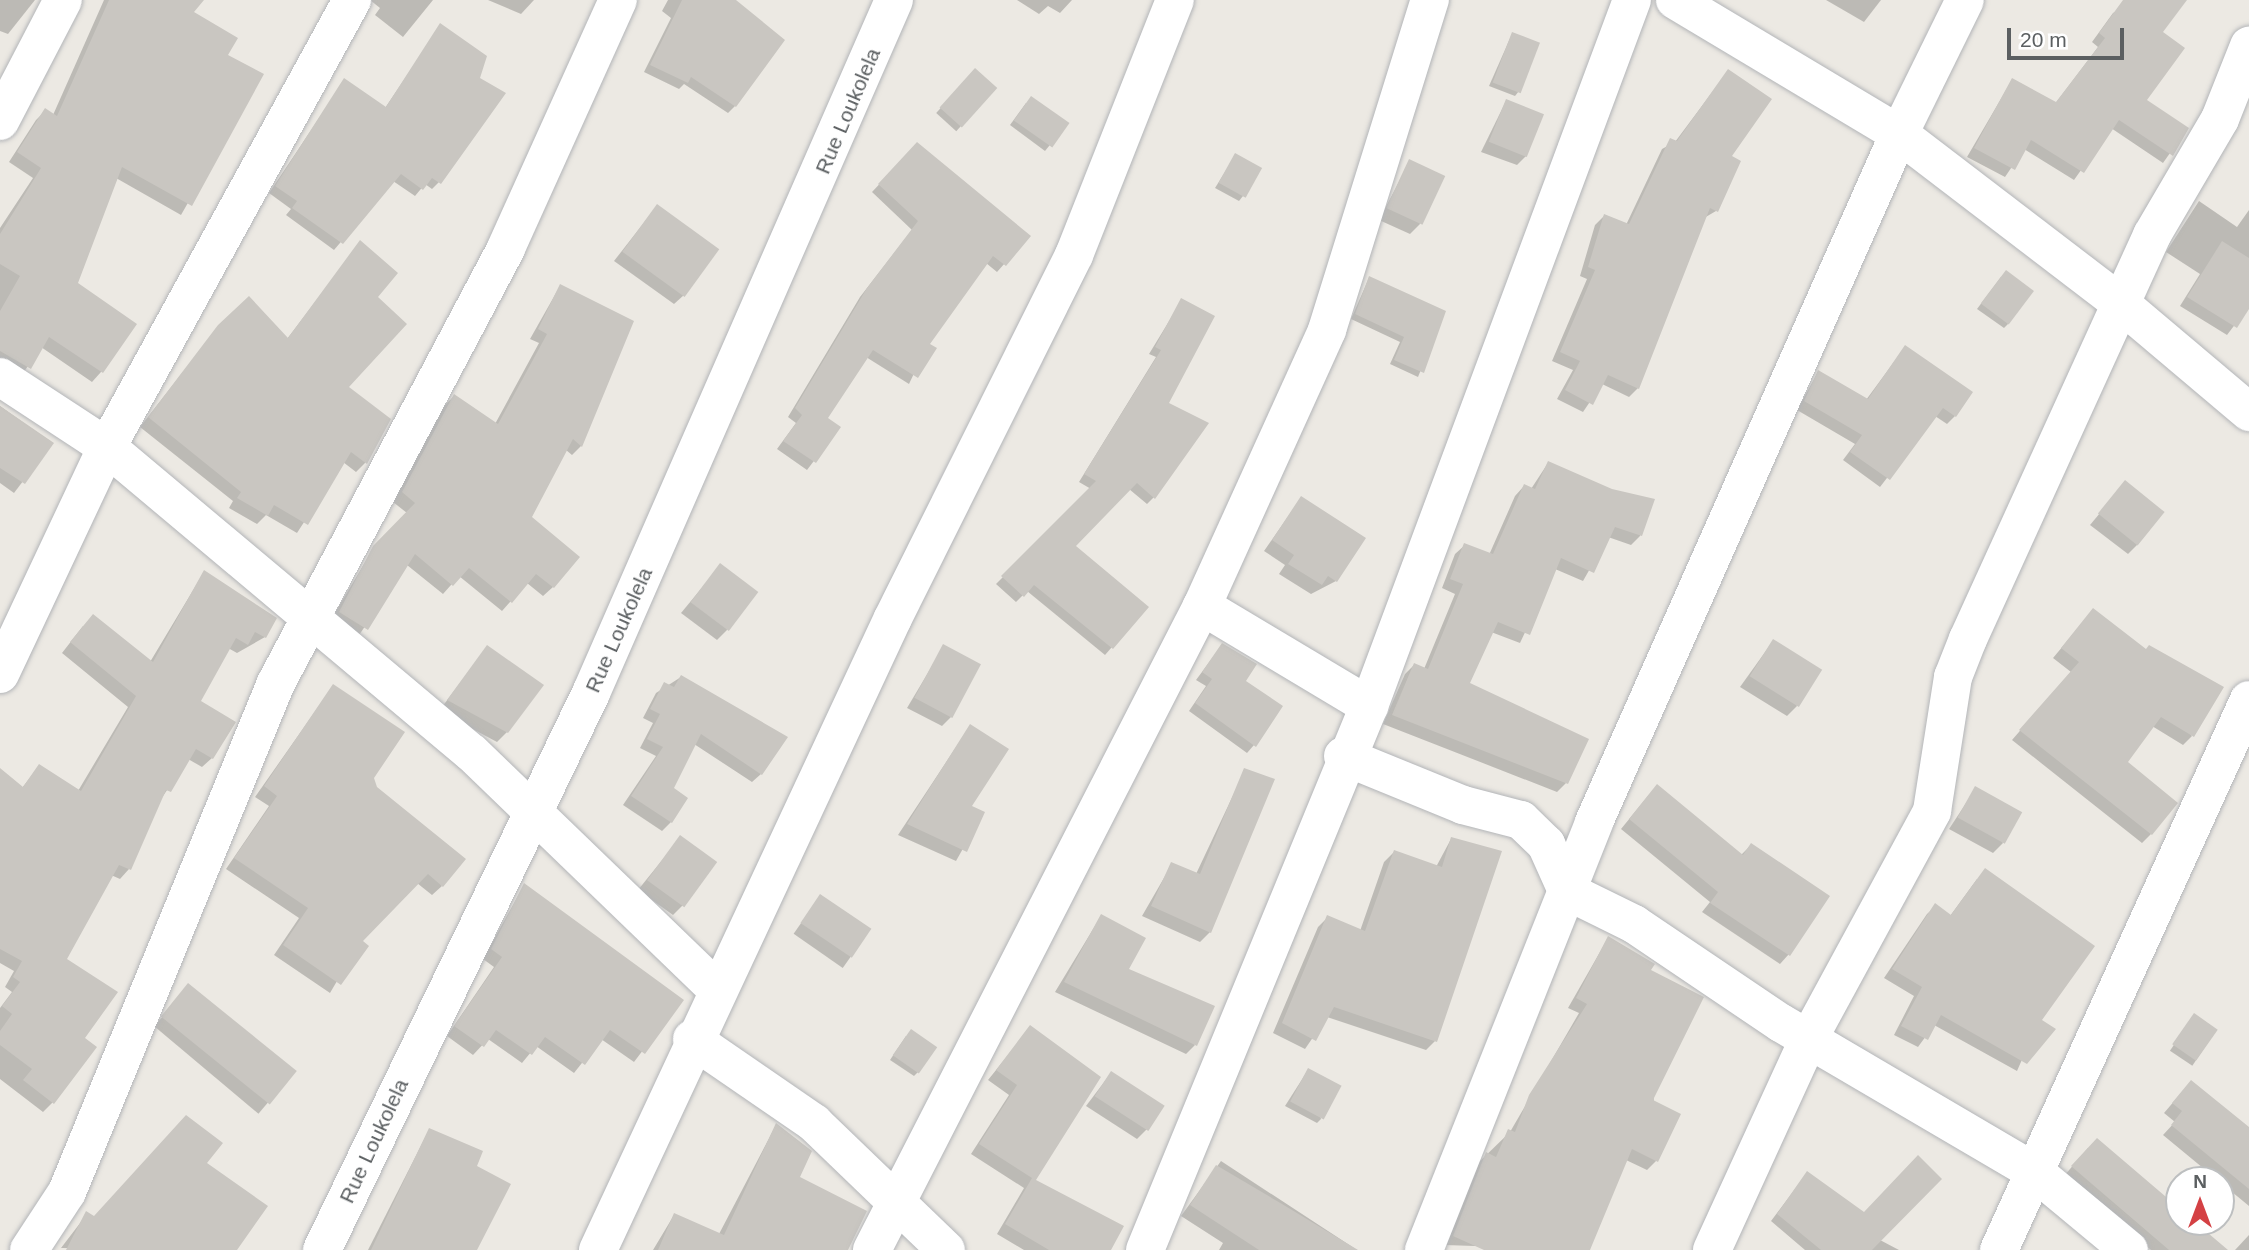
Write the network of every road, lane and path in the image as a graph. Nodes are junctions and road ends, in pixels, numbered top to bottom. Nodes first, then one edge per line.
1 (63, 0) edge
2 (352, 0) edge
3 (618, 0) edge
4 (894, 0) edge
5 (1175, 0) edge
6 (1430, 0) edge
7 (1632, 0) edge
8 (1675, 0) edge
9 (1965, 0) edge
10 (2249, 46) edge
11 (0, 121) edge
12 (1899, 134) junction
13 (2120, 303) junction
14 (0, 377) edge
15 (2249, 412) edge
16 (107, 447) junction
17 (1202, 606) junction
18 (309, 621) junction
19 (0, 674) edge
20 (2249, 699) edge
21 (1369, 706) junction
22 (1343, 756) junction
23 (535, 810) junction
24 (1567, 891) junction
25 (716, 989) junction
26 (1809, 1038) junction
27 (692, 1039) junction
28 (2035, 1172) junction
29 (899, 1203) junction
30 (29, 1250) edge
31 (322, 1250) edge
32 (598, 1250) edge
33 (872, 1250) edge
34 (946, 1250) edge
35 (1145, 1250) edge
36 (1424, 1250) edge
37 (1712, 1250) edge
38 (1999, 1250) edge
39 (2129, 1250) edge

1 - 11 street
2 - 16 street
3 - 18 street
4 - 23 street, Rue Loukolela
5 - 25 street
6 - 17 street
7 - 21 street
8 - 12 street
9 - 12 street
10 - 13 street
12 - 13 street
12 - 24 street
13 - 15 street
13 - 26 street
14 - 16 street
16 - 18 street
16 - 19 street
17 - 21 street
17 - 29 street
18 - 23 street
18 - 30 street
20 - 28 street
21 - 22 street
22 - 24 street
22 - 35 street
23 - 25 street
23 - 31 street, Rue Loukolela
24 - 26 street
24 - 36 street
25 - 27 street
26 - 28 street
26 - 37 street
27 - 29 street
27 - 32 street
28 - 38 street
28 - 39 street
29 - 33 street
29 - 34 street

